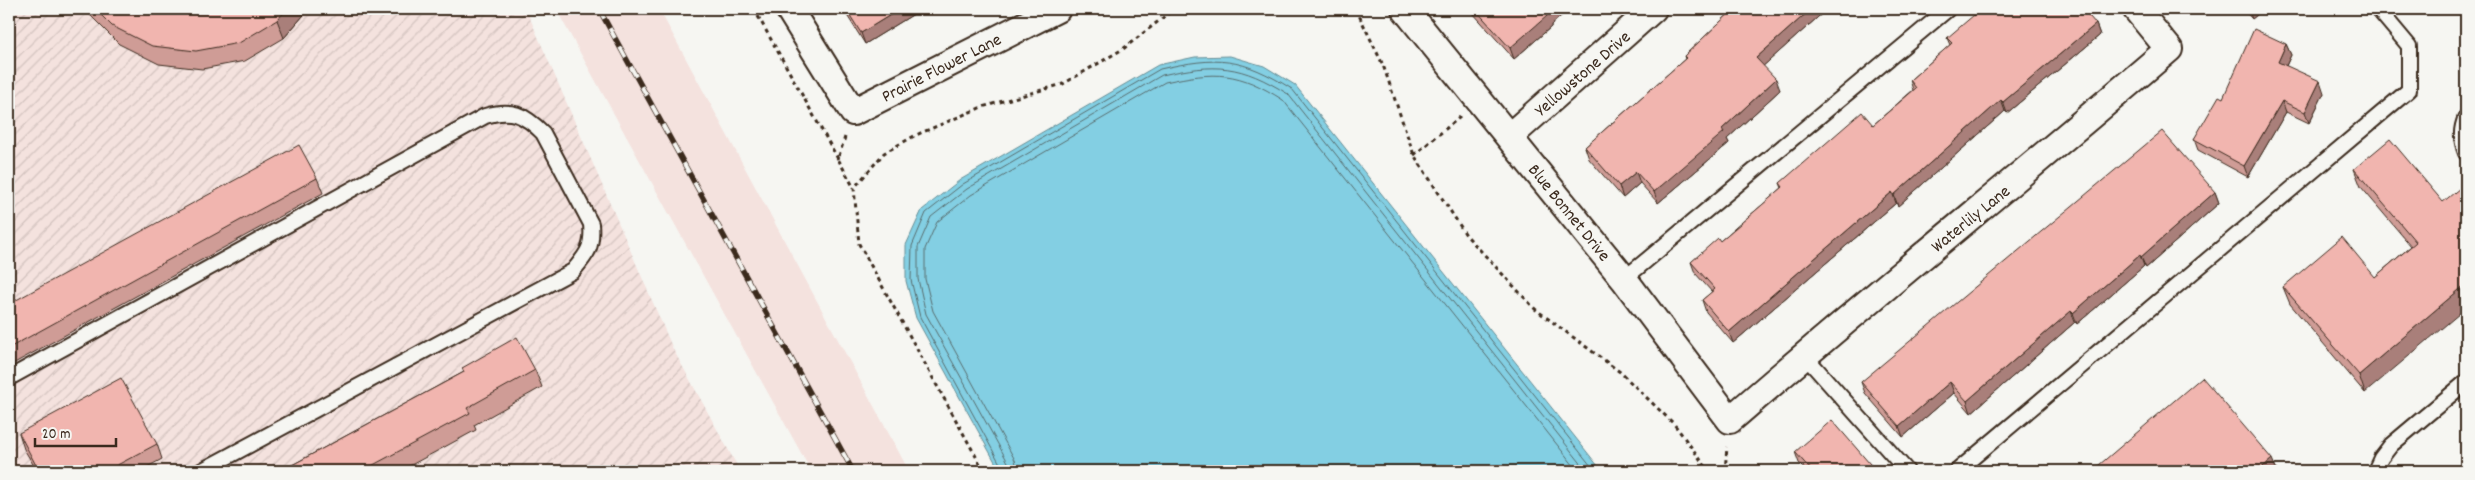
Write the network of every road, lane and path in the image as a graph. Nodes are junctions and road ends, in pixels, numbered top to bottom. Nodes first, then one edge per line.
1 (754, 9) edge
2 (789, 9) edge
3 (1057, 9) edge
4 (1174, 9) edge
5 (1356, 9) edge
6 (1405, 9) edge
7 (1653, 9) edge
8 (1948, 9) edge
9 (2136, 9) edge
10 (2378, 9) edge
11 (1479, 100) junction
12 (853, 112) junction
13 (2466, 117) edge
14 (1509, 137) junction
15 (2466, 153) edge
16 (1414, 155) junction
17 (838, 159) junction
18 (854, 188) junction
19 (1624, 279) junction
20 (1804, 355) junction
21 (9, 378) edge
22 (2466, 382) edge
23 (1730, 420) joint
24 (201, 471) edge
25 (984, 471) edge
26 (1709, 471) edge
27 (1907, 471) edge
28 (1956, 471) edge
29 (2375, 471) edge

1 - 17 path
2 - 12 street
3 - 12 street, Prairie Flower Lane
4 - 18 path
5 - 16 path
6 - 11 street, Blue Bonnet Drive
7 - 14 street, Yellowstone Drive
8 - 19 lane
9 - 20 street, Waterlily Lane
10 - 28 lane
11 - 14 street, Blue Bonnet Drive
11 - 16 path
12 - 17 path
13 - 15 lane
14 - 19 street, Blue Bonnet Drive
16 - 26 path
17 - 18 path
18 - 25 path
19 - 23 street, Blue Bonnet Drive
20 - 23 street, Waterlily Lane
20 - 27 lane
21 - 24 lane
22 - 29 lane

